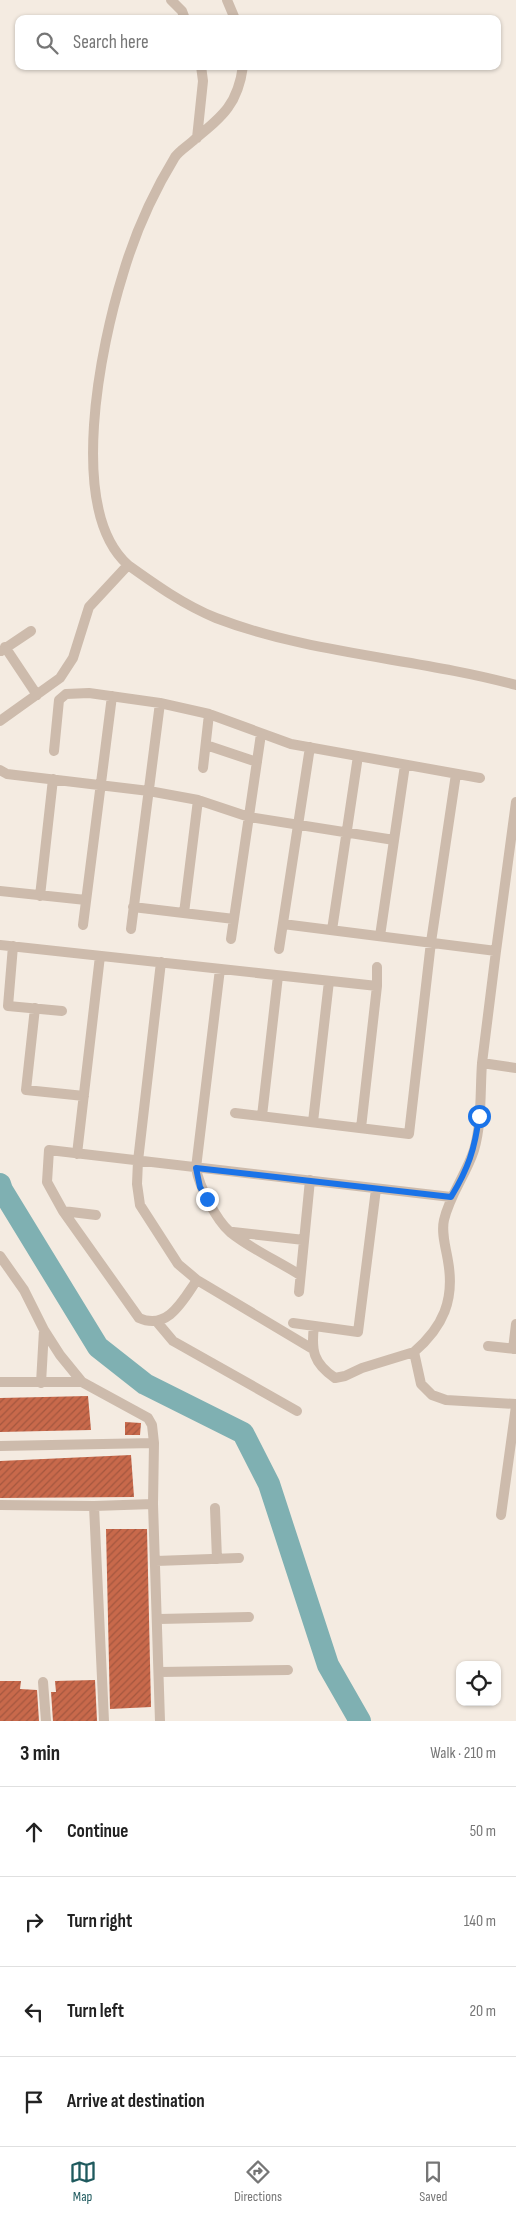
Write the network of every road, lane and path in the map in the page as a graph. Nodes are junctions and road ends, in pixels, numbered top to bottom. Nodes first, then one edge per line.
1 (171, 0) edge
2 (227, 0) edge
3 (184, 15) edge
4 (233, 15) edge
5 (202, 70) edge
6 (242, 70) edge
7 (196, 138) junction
8 (128, 565) junction
9 (30, 631) dead end
10 (3, 649) edge
11 (516, 685) edge
12 (37, 695) junction
13 (112, 696) junction
14 (160, 703) junction
15 (209, 714) junction
16 (0, 721) edge
17 (261, 734) junction
18 (206, 745) junction
19 (310, 748) junction
20 (54, 751) dead end
21 (358, 756) junction
22 (257, 762) junction
23 (405, 765) junction
24 (203, 768) dead end
25 (0, 770) edge
26 (456, 774) junction
27 (480, 778) dead end
28 (53, 779) junction
29 (100, 786) junction
30 (149, 791) junction
31 (198, 800) junction
32 (516, 802) edge
33 (249, 816) junction
34 (514, 823) edge
35 (298, 826) junction
36 (347, 832) junction
37 (394, 840) junction
38 (0, 891) edge
39 (40, 896) junction
40 (86, 900) junction
41 (134, 907) junction
42 (184, 914) junction
43 (234, 919) junction
44 (283, 924) junction
45 (83, 925) dead end
46 (131, 929) dead end
47 (332, 930) junction
48 (380, 936) junction
49 (231, 939) dead end
50 (431, 942) junction
51 (0, 945) edge
52 (13, 946) junction
53 (279, 949) dead end
54 (496, 951) junction
55 (100, 956) junction
56 (161, 962) junction
57 (377, 966) dead end
58 (220, 969) junction
59 (278, 976) junction
60 (329, 981) junction
61 (377, 986) junction
62 (36, 1008) junction
63 (62, 1011) dead end
64 (482, 1063) junction
65 (516, 1068) edge
66 (84, 1096) junction
67 (235, 1113) dead end
68 (262, 1116) junction
69 (313, 1122) junction
70 (361, 1128) junction
71 (77, 1154) junction
72 (138, 1161) junction
73 (196, 1168) junction
74 (310, 1180) junction
75 (376, 1189) junction
76 (451, 1197) junction
77 (63, 1211) junction
78 (96, 1215) dead end
79 (229, 1231) junction
80 (304, 1240) junction
81 (0, 1256) edge
82 (300, 1275) junction
83 (197, 1280) junction
84 (299, 1292) dead end
85 (157, 1322) junction
86 (293, 1323) dead end
87 (516, 1324) edge
88 (314, 1326) junction
89 (44, 1330) junction
90 (488, 1346) dead end
91 (311, 1348) junction
92 (515, 1349) edge
93 (414, 1352) junction
94 (0, 1382) edge
95 (82, 1382) junction
96 (41, 1383) junction
97 (516, 1405) edge
98 (297, 1411) dead end
99 (154, 1443) junction
100 (0, 1446) edge
101 (153, 1504) junction
102 (0, 1505) edge
103 (94, 1506) junction
104 (215, 1508) dead end
105 (501, 1515) dead end
106 (239, 1558) dead end
107 (217, 1559) junction
108 (156, 1561) junction
109 (249, 1617) dead end
110 (159, 1619) junction
111 (288, 1670) dead end
112 (160, 1672) junction
113 (43, 1682) dead end
114 (46, 1721) edge
115 (104, 1721) edge
116 (160, 1721) edge

1 - 3 street
2 - 4 street
5 - 7 street
6 - 7 street
7 - 8 street
8 - 11 street
8 - 12 street
9 - 10 street
10 - 12 street
12 - 16 street
13 - 14 street
13 - 20 street
13 - 29 street
14 - 15 street
14 - 30 street
15 - 17 street
15 - 18 street
17 - 19 street
17 - 22 street
18 - 22 street
18 - 24 street
19 - 21 street
19 - 35 street
21 - 23 street
21 - 36 street
22 - 33 street
23 - 26 street
23 - 37 street
25 - 28 street
26 - 27 street
26 - 50 street
28 - 29 street
28 - 39 street
29 - 30 street
29 - 40 street
30 - 31 street
30 - 41 street
31 - 33 street
31 - 42 street
32 - 34 street
33 - 35 street
33 - 43 street
34 - 54 street
35 - 36 street
35 - 44 street
36 - 37 street
36 - 47 street
37 - 48 street
38 - 39 street
39 - 40 street
40 - 45 street
41 - 42 street
41 - 46 street
42 - 43 street
43 - 49 street
44 - 47 street
44 - 53 street
47 - 48 street
48 - 50 street
50 - 54 street
50 - 70 street
51 - 52 street
52 - 55 street
52 - 62 street
54 - 64 street
55 - 56 street
55 - 66 street
56 - 58 street
56 - 72 street
57 - 61 street
58 - 59 street
58 - 73 street
59 - 60 street
59 - 68 street
60 - 61 street
60 - 69 street
61 - 70 street
62 - 63 street
62 - 66 street
64 - 65 street
64 - 76 street
66 - 71 street
67 - 68 street
68 - 69 street
69 - 70 street
71 - 72 street
71 - 77 street
72 - 73 street
72 - 83 street
73 - 74 street
73 - 79 street
74 - 75 street
74 - 80 street
75 - 76 street
75 - 88 street
76 - 93 street
77 - 78 street
77 - 85 street
79 - 80 street
79 - 82 street
80 - 82 street
81 - 89 street
82 - 84 street
83 - 85 street
83 - 91 street
85 - 98 street
86 - 88 street
87 - 92 street
88 - 91 street
89 - 95 street
89 - 96 street
90 - 92 street
91 - 93 street
93 - 97 street
94 - 96 street
95 - 96 street
95 - 99 street
97 - 105 street
99 - 100 street
99 - 101 street
101 - 103 street
101 - 108 street
102 - 103 street
103 - 115 street
104 - 107 street
106 - 107 street
107 - 108 street
108 - 110 street
109 - 110 street
110 - 112 street
111 - 112 street
112 - 116 street
113 - 114 street

